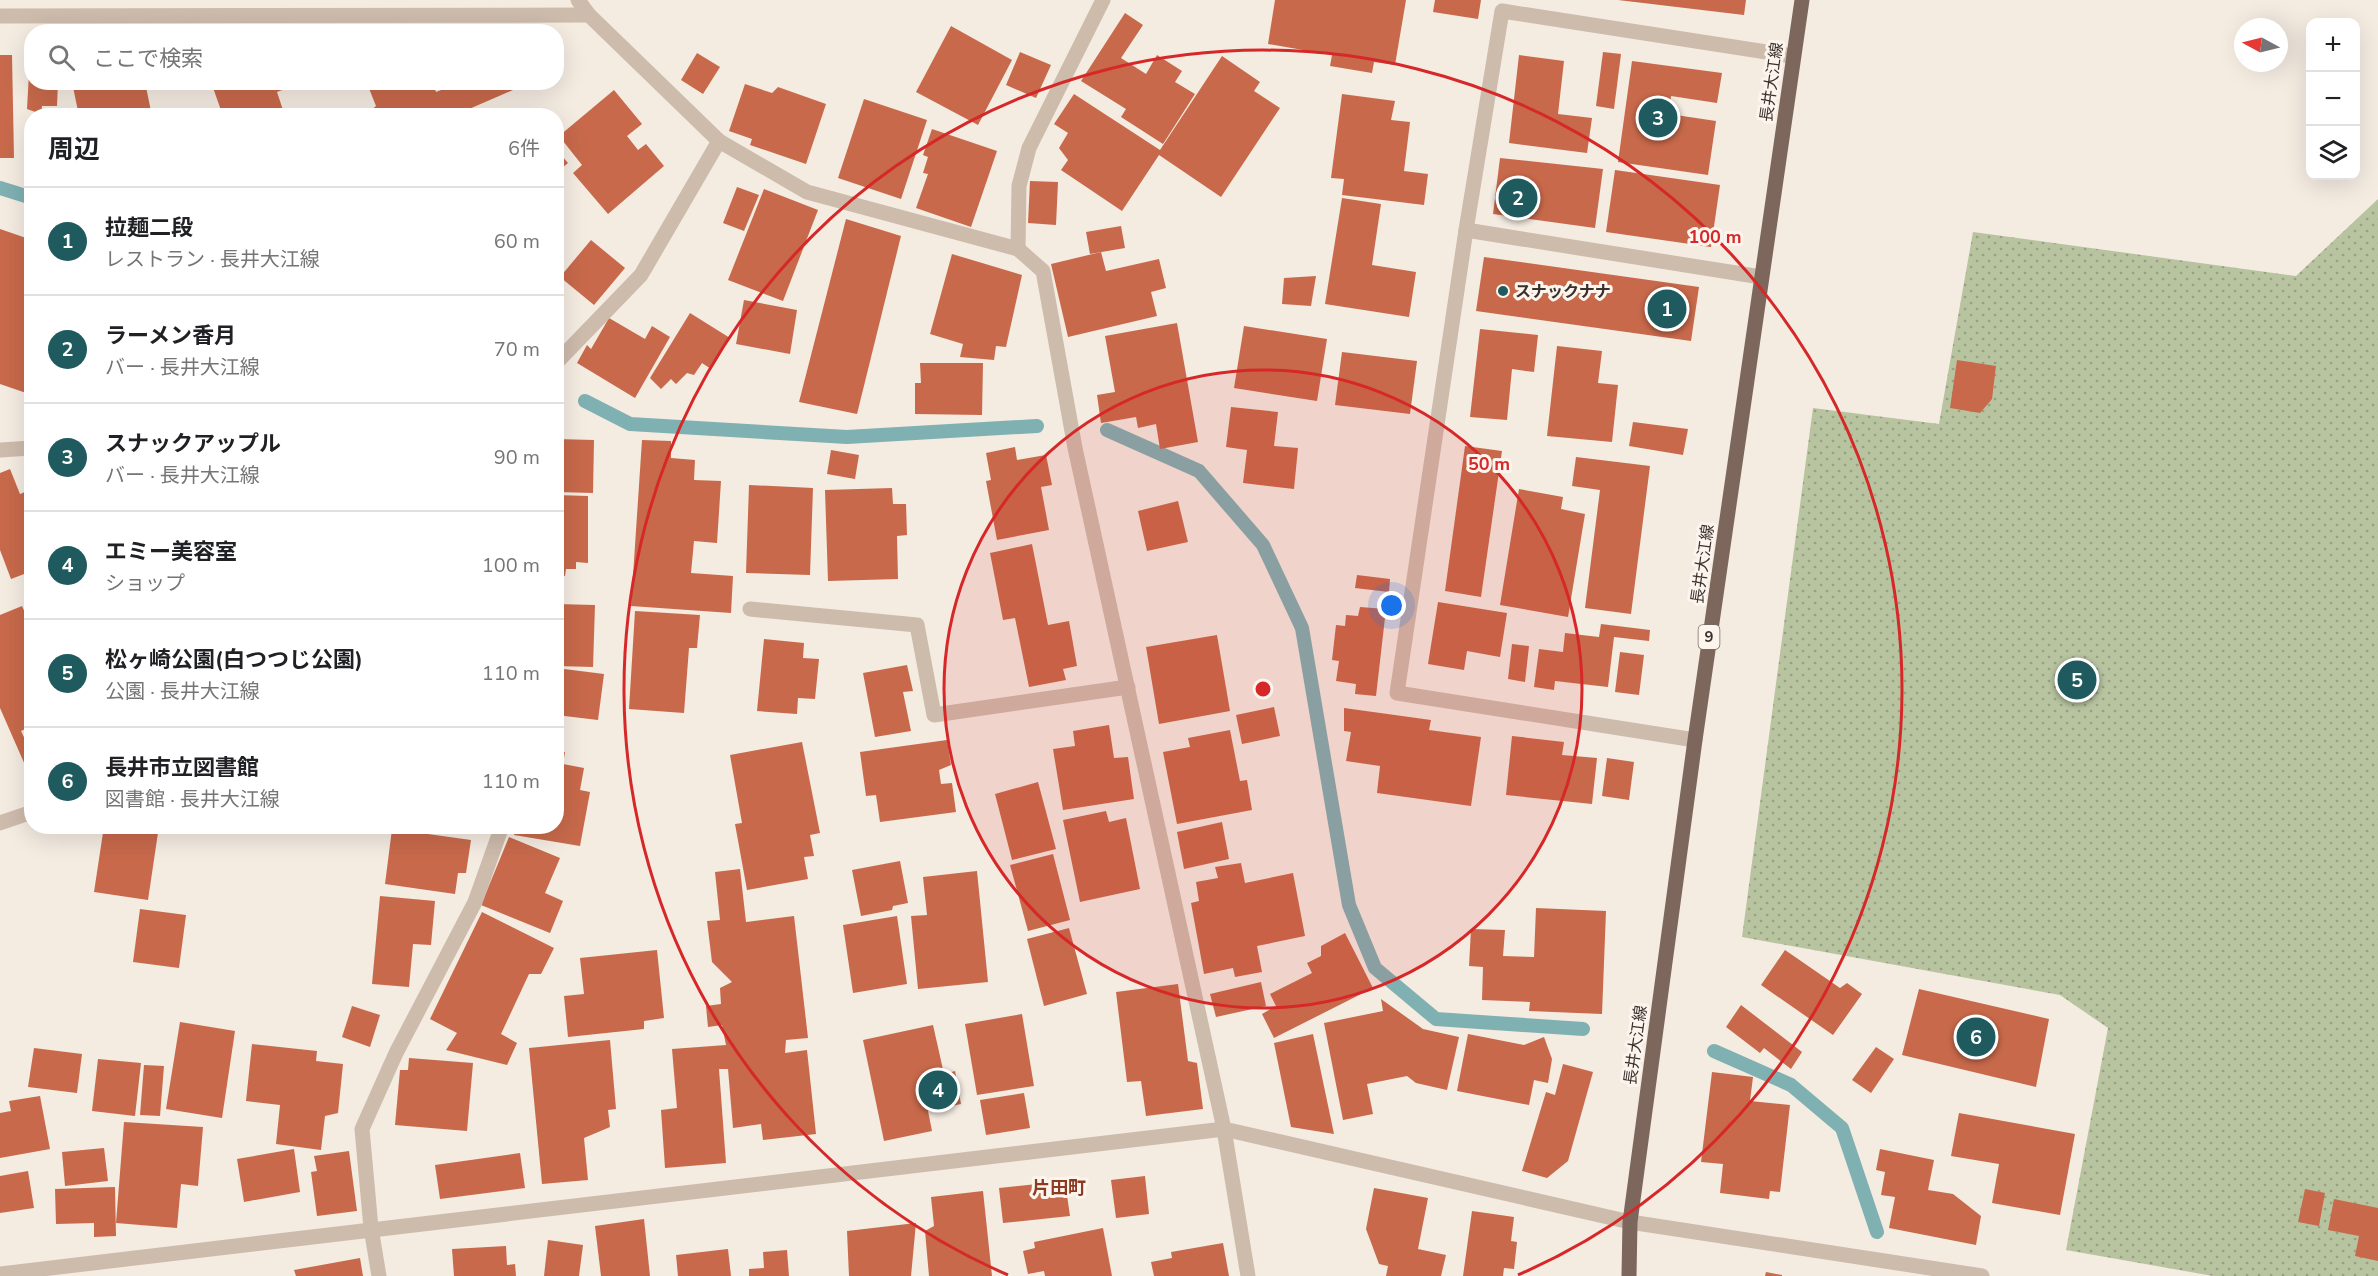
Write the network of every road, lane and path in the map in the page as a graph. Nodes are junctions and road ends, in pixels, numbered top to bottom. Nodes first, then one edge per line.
1 (578, 0) edge
2 (1103, 0) edge
3 (1802, 0) edge
4 (589, 15) junction
5 (0, 16) edge
6 (1792, 56) junction
7 (719, 141) junction
8 (1466, 230) junction
9 (1018, 249) junction
10 (1761, 277) junction
11 (564, 355) edge
12 (24, 448) edge
13 (0, 450) edge
14 (750, 609) dead end
15 (1128, 687) junction
16 (1695, 740) junction
17 (24, 815) edge
18 (0, 824) edge
19 (499, 834) edge
20 (1224, 1129) junction
21 (1630, 1222) junction
22 (371, 1228) junction
23 (0, 1274) edge
24 (379, 1276) edge
25 (1248, 1276) edge
26 (1629, 1276) edge
27 (1982, 1276) edge

1 - 4 street
2 - 9 street
3 - 6 main road, 長井大江線 / 9
4 - 5 street
4 - 7 street
6 - 8 street
6 - 10 main road, 長井大江線 / 9
7 - 9 street
7 - 11 street
8 - 10 street
8 - 16 street
9 - 15 street
10 - 16 main road, 長井大江線 / 9
12 - 13 street
14 - 15 street
15 - 20 street
16 - 21 main road, 長井大江線 / 9
17 - 18 street
19 - 22 street
20 - 21 street
20 - 22 street
20 - 25 street
21 - 26 main road, 長井大江線 / 9
21 - 27 street
22 - 23 street
22 - 24 street

